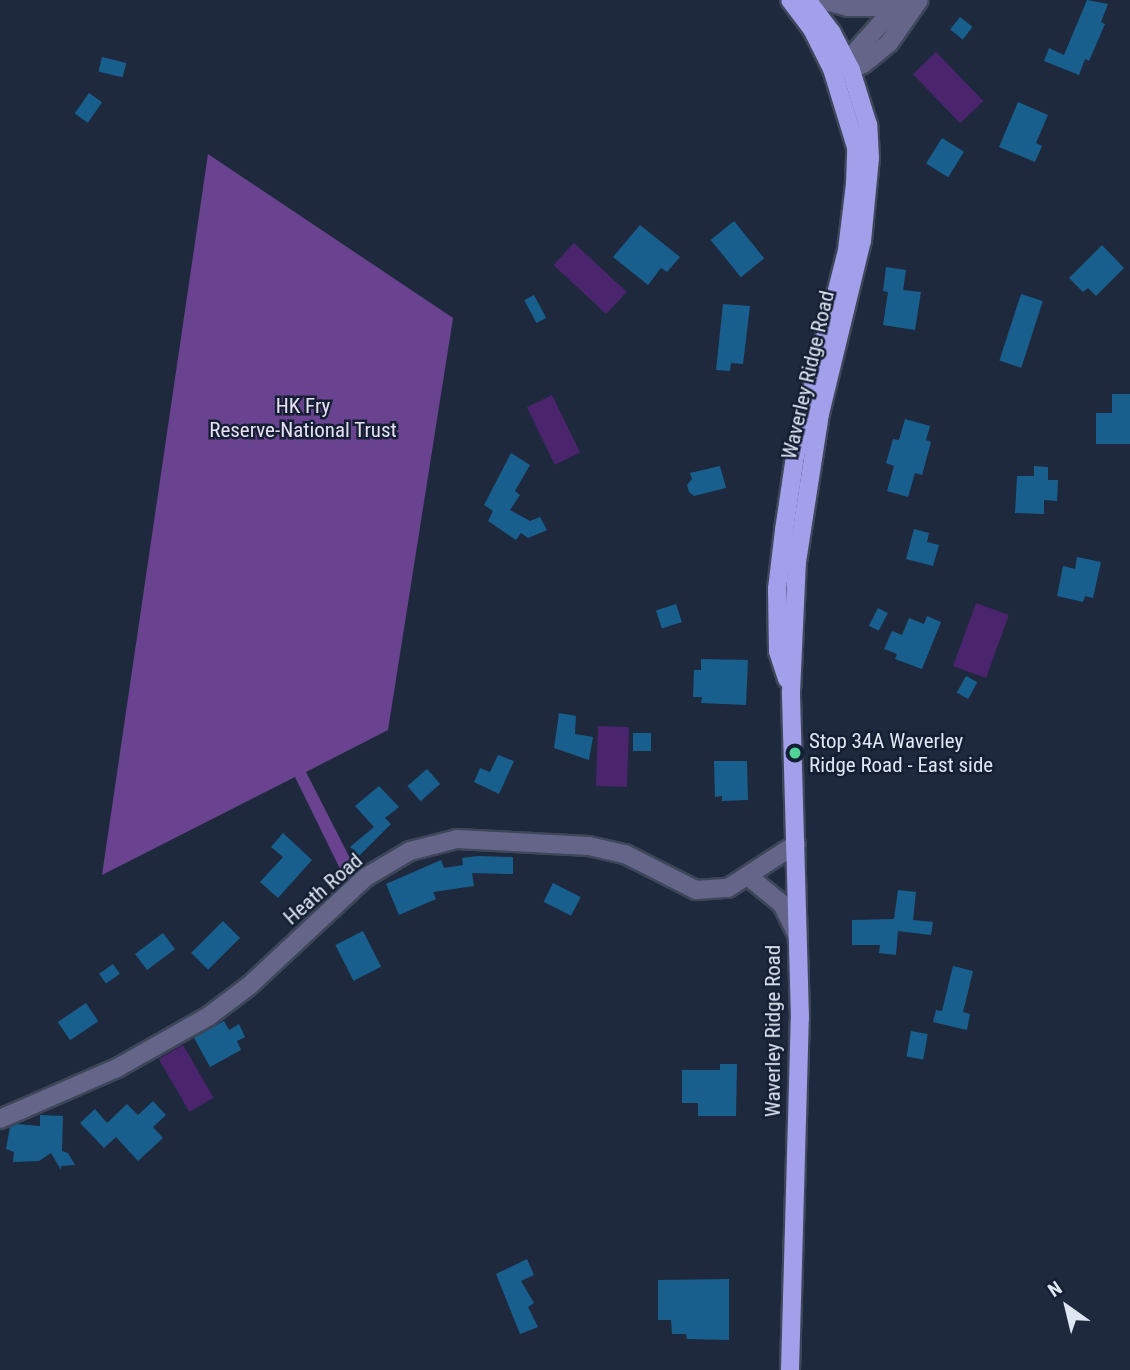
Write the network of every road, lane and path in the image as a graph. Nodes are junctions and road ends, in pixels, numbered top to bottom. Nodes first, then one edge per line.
1 (790, 0) edge
2 (807, 0) edge
3 (822, 0) edge
4 (907, 0) edge
5 (842, 69) junction
6 (796, 844) junction
7 (749, 877) junction
8 (796, 933) junction
9 (0, 1119) edge
10 (790, 1370) edge

1 - 5 main road, Waverley Ridge Road
2 - 5 main road, Waverley Ridge Road
3 - 4 street
4 - 5 street
5 - 6 main road, Waverley Ridge Road
6 - 7 street, Heath Road
6 - 8 main road, Waverley Ridge Road
7 - 8 street
7 - 9 street, Heath Road
8 - 10 main road, Waverley Ridge Road

